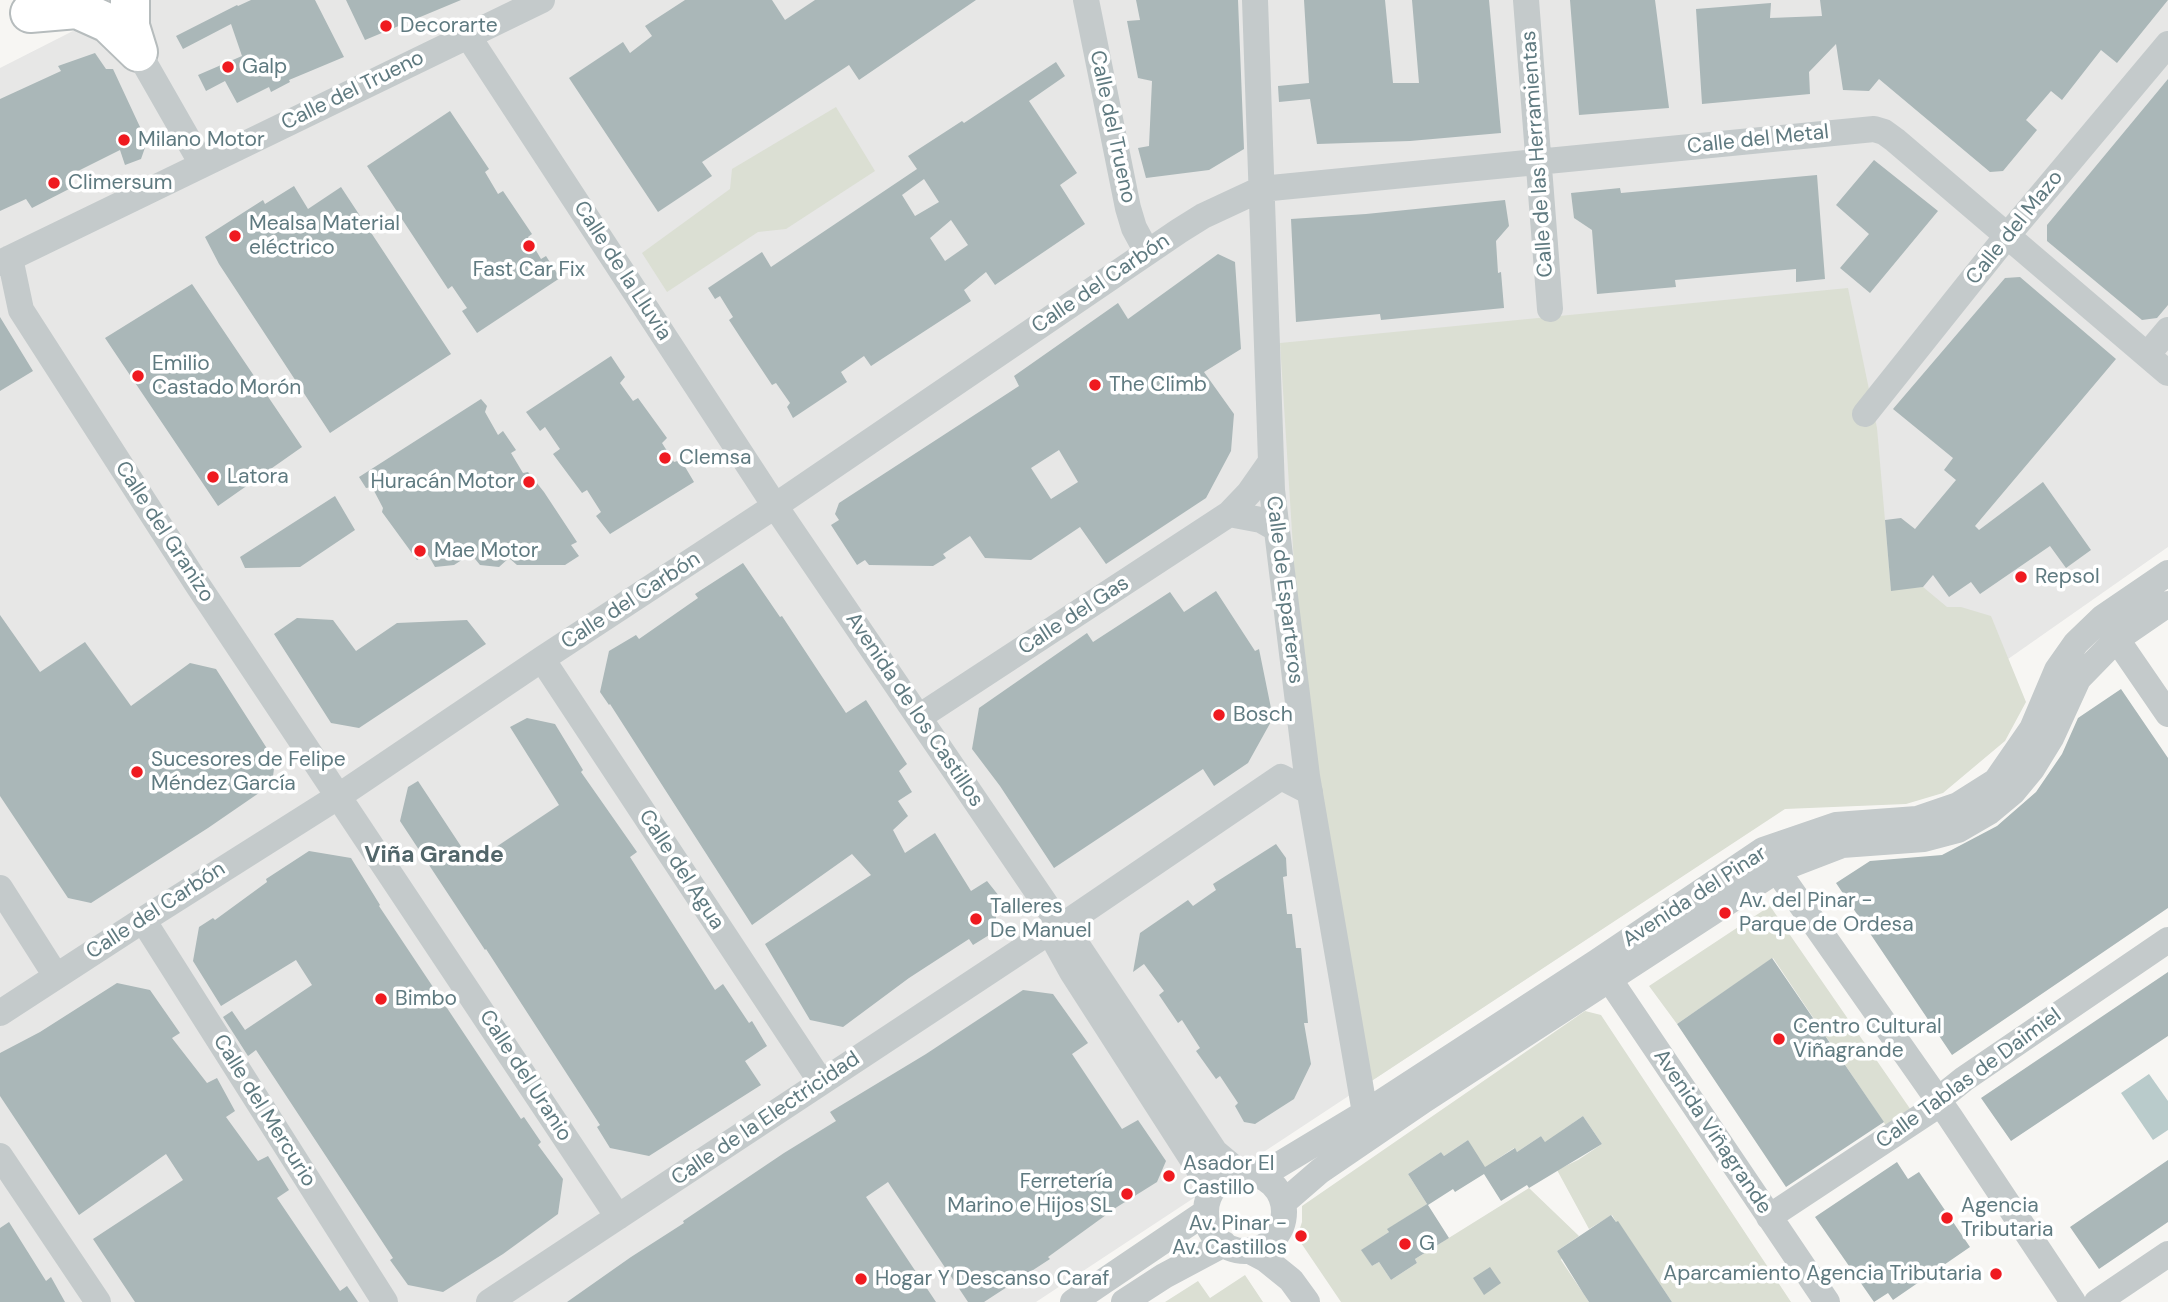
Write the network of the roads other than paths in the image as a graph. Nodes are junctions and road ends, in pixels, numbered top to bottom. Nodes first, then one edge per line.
1 (130, 0) edge
2 (542, 0) edge
3 (1086, 0) edge
4 (1255, 0) edge
5 (1526, 0) edge
6 (29, 13) edge
7 (468, 36) junction
8 (2168, 44) edge
9 (138, 52) junction
10 (1539, 161) junction
11 (202, 164) junction
12 (1261, 189) junction
13 (2007, 236) junction
14 (1147, 252) junction
15 (5, 260) edge
16 (0, 291) edge
17 (1550, 309) dead end
18 (21, 310) junction
19 (2168, 330) edge
20 (2147, 355) junction
21 (2168, 373) edge
22 (1865, 414) dead end
23 (1270, 463) junction
24 (775, 506) junction
25 (1229, 514) junction
26 (1276, 528) junction
27 (2168, 573) edge
28 (2168, 604) edge
29 (2109, 628) junction
30 (542, 659) junction
31 (2168, 714) edge
32 (919, 717) junction
33 (1303, 742) junction
34 (1281, 777) junction
35 (1309, 784) junction
36 (338, 796) junction
37 (1770, 860) junction
38 (0, 888) edge
39 (143, 920) junction
40 (1059, 931) junction
41 (2168, 940) edge
42 (1603, 970) junction
43 (56, 976) junction
44 (0, 1013) edge
45 (821, 1082) junction
46 (1940, 1104) junction
47 (1365, 1112) junction
48 (0, 1156) edge
49 (1248, 1173) junction
50 (1209, 1201) junction
51 (1283, 1203) junction
52 (618, 1217) junction
53 (1769, 1217) junction
54 (1280, 1229) junction
55 (1236, 1247) junction
56 (2168, 1254) edge
57 (1291, 1280) junction
58 (98, 1302) edge
59 (385, 1302) edge
60 (489, 1302) edge
61 (1073, 1302) edge
62 (1124, 1302) edge
63 (1307, 1302) edge
64 (1827, 1302) edge
65 (2073, 1302) edge
66 (2097, 1302) edge

1 - 9 highway
2 - 7 street, Calle del Trueno
3 - 14 street, Calle del Trueno
4 - 12 street, Calle de Esparteros
5 - 10 street, Calle de las Herramientas
6 - 9 highway
7 - 11 street, Calle del Trueno
7 - 24 street, Calle de la Lluvia
8 - 13 street, Calle del Mazo
9 - 11 street
10 - 12 street, Calle del Metal
10 - 13 street, Calle del Metal
10 - 17 street, Calle de las Herramientas
11 - 15 street, Calle del Trueno
12 - 14 street, Calle del Carbón
12 - 23 street, Calle de Esparteros
13 - 20 street, Calle del Metal
13 - 22 street, Calle del Mazo
14 - 24 street, Calle del Carbón
15 - 18 street, Calle del Granizo
16 - 18 street
18 - 36 street, Calle del Granizo
19 - 20 street
20 - 21 street, Calle del Metal
23 - 25 street, Calle del Gas
23 - 26 street, Calle de Esparteros
24 - 30 street, Calle del Carbón
24 - 32 street, Avenida de los Castillos
25 - 26 street
25 - 32 street, Calle del Gas
26 - 33 street, Calle de Esparteros
27 - 29 street, Avenida del Pinar
28 - 29 street, Avenida del Pinar
29 - 31 street
29 - 37 street, Avenida del Pinar
30 - 36 street, Calle del Carbón
30 - 45 street, Calle del Agua
32 - 40 street, Avenida de los Castillos
33 - 34 street, Calle de la Electricidad
33 - 35 street, Calle de Esparteros
34 - 35 street
34 - 40 street, Calle de la Electricidad
35 - 47 street, Calle de Esparteros
36 - 39 street, Calle del Carbón
36 - 52 street, Calle del Uranio
37 - 42 street, Avenida del Pinar
37 - 46 street
38 - 43 street
39 - 43 street, Calle del Carbón
39 - 59 street, Calle del Mercurio
40 - 45 street, Calle de la Electricidad
40 - 49 street, Avenida de los Castillos
40 - 50 street, Avenida de los Castillos
41 - 46 street, Calle Tablas de Daimiel
42 - 47 street, Avenida del Pinar
42 - 51 street, Avenida del Pinar
42 - 53 street, Avenida Viñagrande
43 - 44 street, Calle del Carbón
45 - 52 street, Calle de la Electricidad
46 - 53 street, Calle Tablas de Daimiel
46 - 65 street
47 - 49 street, Avenida del Pinar
48 - 58 street
49 - 50 street
49 - 51 street
50 - 55 street
50 - 61 street
51 - 54 street
52 - 60 street, Calle de la Electricidad
53 - 64 street, Avenida Viñagrande
54 - 55 street
54 - 57 street
55 - 57 street
55 - 62 street
56 - 66 street
57 - 63 street

